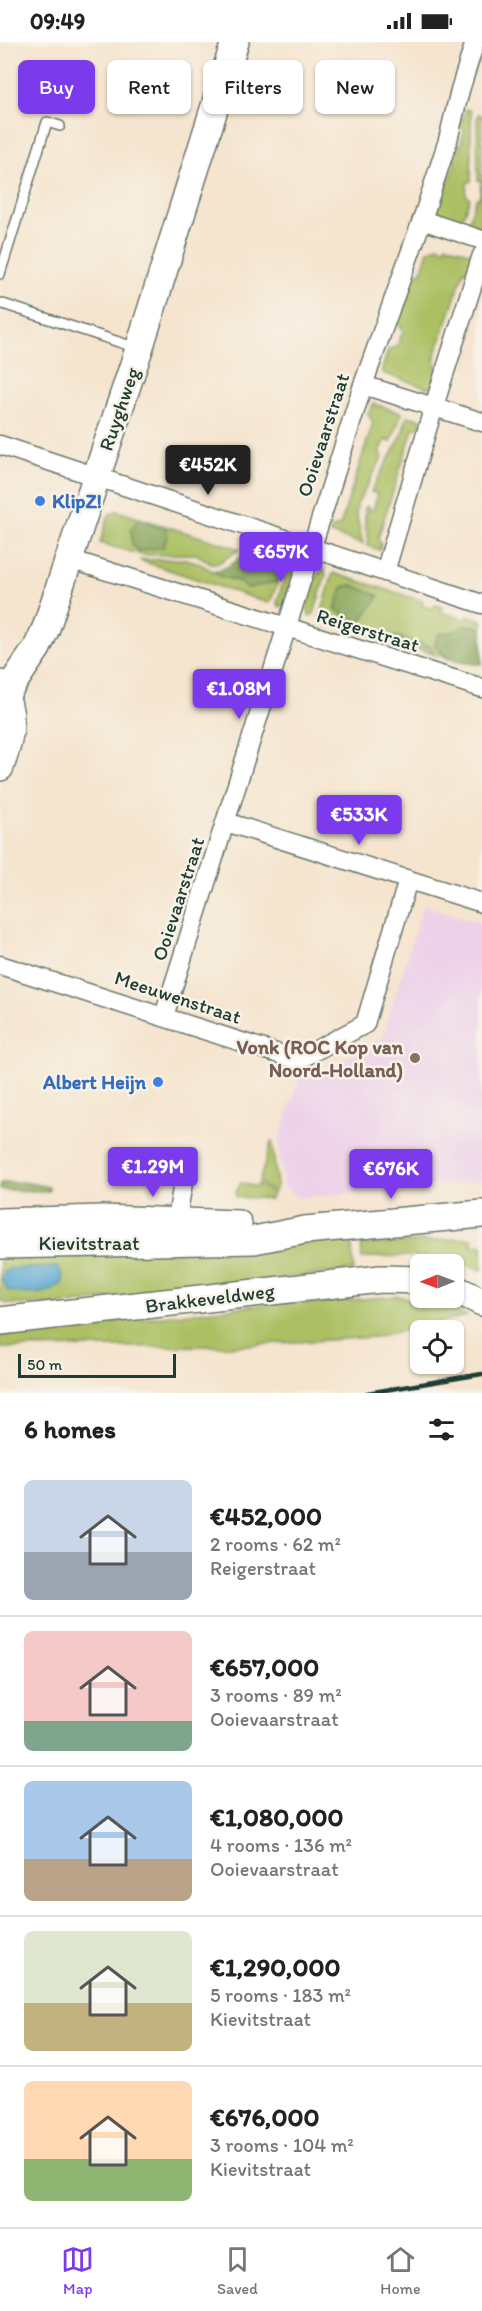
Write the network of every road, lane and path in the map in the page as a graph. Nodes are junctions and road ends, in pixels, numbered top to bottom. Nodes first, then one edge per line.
1 (236, 42) edge
2 (475, 44) edge
3 (60, 126) dead end
4 (422, 220) junction
5 (482, 240) edge
6 (482, 255) edge
7 (0, 274) edge
8 (0, 303) edge
9 (139, 349) junction
10 (363, 385) junction
11 (434, 406) junction
12 (482, 422) edge
13 (0, 445) edge
14 (95, 478) junction
15 (310, 548) junction
16 (69, 559) junction
17 (385, 572) junction
18 (482, 604) edge
19 (287, 628) junction
20 (482, 688) edge
21 (2, 692) edge
22 (0, 767) edge
23 (226, 822) junction
24 (408, 880) junction
25 (482, 903) edge
26 (0, 965) edge
27 (164, 1016) junction
28 (183, 1183) dead end
29 (482, 1214) edge
30 (0, 1222) edge
31 (179, 1223) junction
32 (0, 1245) edge
33 (410, 1280) edge
34 (464, 1293) edge
35 (482, 1302) edge
36 (0, 1322) edge

1 - 9 street, Ruyghweg
2 - 4 street, Ooievaarstraat
3 - 7 lane
4 - 5 street
4 - 10 street, Ooievaarstraat
6 - 11 street
8 - 9 lane
9 - 14 street, Ruyghweg
10 - 11 street
10 - 15 street, Ooievaarstraat
11 - 12 street
11 - 17 street
13 - 14 street
14 - 15 street
14 - 16 street, Ruyghweg
15 - 17 street
15 - 19 street, Ooievaarstraat
16 - 19 street, Reigerstraat
16 - 21 street, Ruyghweg
17 - 18 street
19 - 20 street, Reigerstraat
19 - 23 street, Ooievaarstraat
21 - 22 street, Ruyghweg
23 - 24 street
23 - 27 street, Ooievaarstraat
24 - 25 street
24 - 27 street, Meeuwenstraat
26 - 27 street, Meeuwenstraat
28 - 31 street
29 - 31 street, Kievitstraat
30 - 31 street, Kievitstraat
31 - 32 street, Kievitstraat
33 - 36 street, Brakkeveldweg
34 - 35 street

